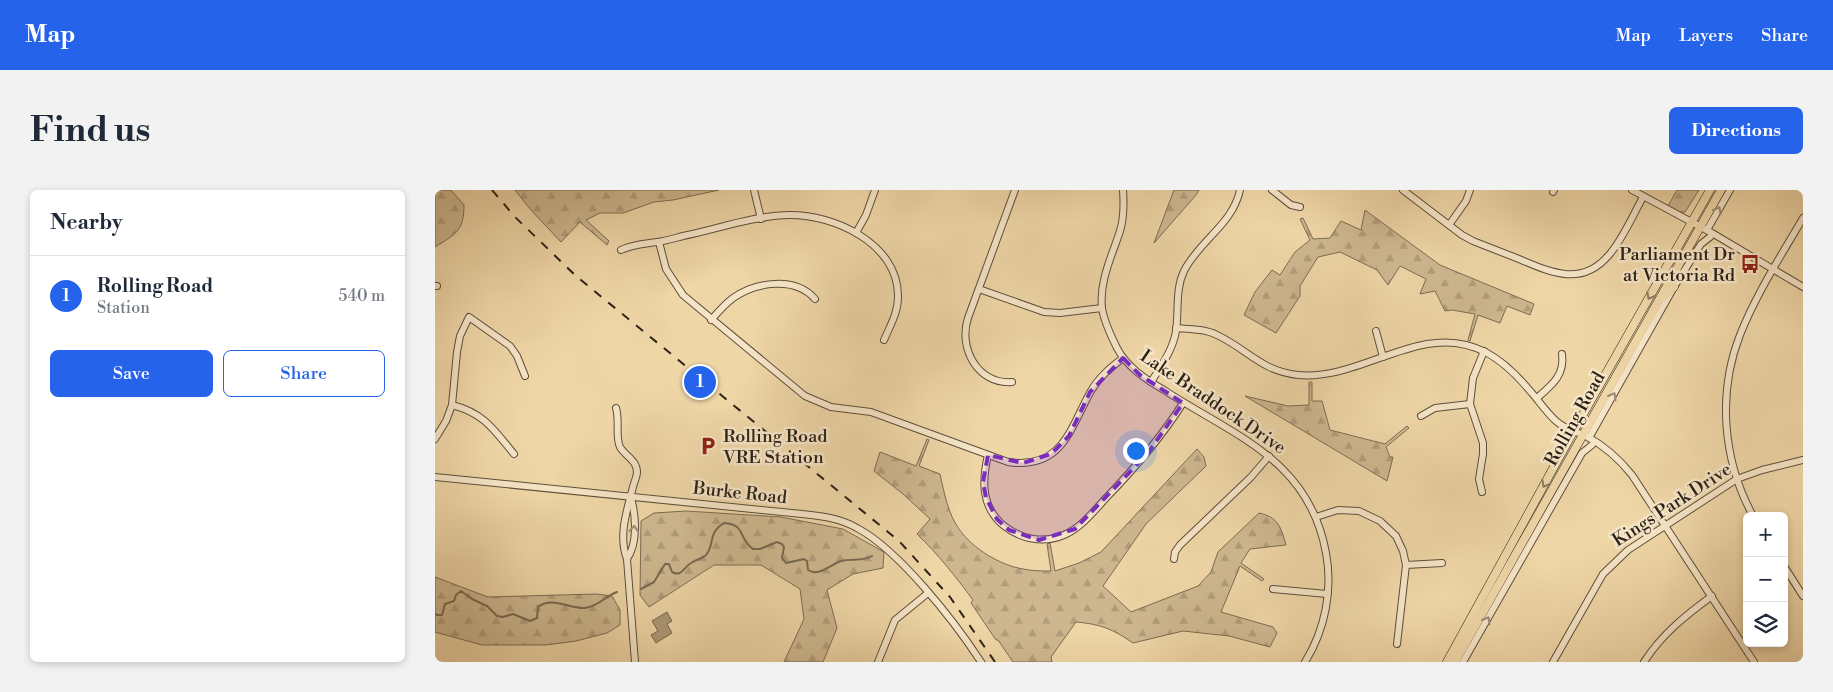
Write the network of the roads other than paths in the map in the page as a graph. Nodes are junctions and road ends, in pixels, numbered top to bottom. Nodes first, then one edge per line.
1 (753, 190) edge
2 (875, 190) edge
3 (1015, 190) edge
4 (1123, 190) edge
5 (1240, 190) edge
6 (1273, 190) edge
7 (1403, 190) edge
8 (1470, 190) edge
9 (1632, 190) edge
10 (1711, 190) edge
11 (1721, 190) edge
12 (1730, 190) edge
13 (1643, 196) junction
14 (1300, 207) dead end
15 (1803, 218) edge
16 (761, 219) junction
17 (1691, 223) junction
18 (1449, 225) junction
19 (1704, 231) junction
20 (856, 233) junction
21 (659, 242) junction
22 (621, 250) dead end
23 (1773, 270) junction
24 (1675, 287) junction
25 (1803, 287) edge
26 (979, 289) junction
27 (815, 300) dead end
28 (1658, 303) junction
29 (1102, 308) junction
30 (711, 320) junction
31 (1176, 328) junction
32 (1376, 331) dead end
33 (884, 340) dead end
34 (1483, 351) junction
35 (1562, 354) dead end
36 (1383, 357) junction
37 (1123, 358) junction
38 (525, 376) dead end
39 (1012, 382) dead end
40 (1151, 382) junction
41 (1537, 398) junction
42 (1183, 403) junction
43 (1470, 404) junction
44 (452, 405) junction
45 (616, 408) dead end
46 (1421, 416) dead end
47 (1573, 432) junction
48 (435, 439) edge
49 (1586, 439) junction
50 (514, 454) dead end
51 (988, 455) junction
52 (1269, 456) junction
53 (1803, 460) edge
54 (435, 478) edge
55 (1737, 479) junction
56 (1482, 492) dead end
57 (631, 497) junction
58 (1751, 512) edge
59 (1316, 517) junction
60 (1665, 524) junction
61 (627, 559) junction
62 (1174, 559) dead end
63 (1442, 563) dead end
64 (1406, 565) junction
65 (1788, 572) edge
66 (1273, 589) dead end
67 (928, 594) junction
68 (1327, 594) junction
69 (1712, 596) junction
70 (1803, 596) edge
71 (1397, 644) dead end
72 (635, 662) edge
73 (878, 662) edge
74 (981, 662) edge
75 (1305, 662) edge
76 (1447, 662) edge
77 (1455, 662) edge
78 (1463, 662) edge
79 (1553, 662) edge
80 (1644, 662) edge
81 (1755, 662) edge

1 - 16 street
2 - 20 street
3 - 26 street
4 - 29 street, Lake Braddock Drive
5 - 31 street
6 - 14 street
7 - 18 street
8 - 18 street
9 - 13 street
10 - 17 main road, Rolling Road
11 - 19 main road, Rolling Road
19 -> 12 street, Rolling Road
13 - 17 street
13 - 18 street
15 - 23 street
16 - 20 street
16 - 21 street
17 - 19 street
17 -> 47 main road, Rolling Road
19 - 23 street
19 - 24 street, Rolling Road
19 - 28 main road, Rolling Road
20 - 33 street
21 - 22 street
21 - 30 street
23 - 25 street
23 - 55 street
24 - 28 main road
49 -> 24 street, Rolling Road
26 - 29 street
26 - 39 street
27 - 30 street
28 - 49 main road, Rolling Road
29 - 37 street, Lake Braddock Drive
30 - 51 street
31 - 36 street
31 - 40 street
32 - 36 street
34 - 36 street
34 - 41 street
34 - 43 street
35 - 41 street
37 - 40 street, Lake Braddock Drive
37 - 51 street
38 - 44 street
40 - 42 street, Lake Braddock Drive
41 - 47 street
42 - 51 street
42 - 52 street, Lake Braddock Drive
43 - 46 street
43 - 56 street
44 - 48 street
44 - 50 street
45 - 57 street
47 - 49 street
47 -> 76 main road, Rolling Road
49 - 60 street
49 - 77 main road, Rolling Road
78 -> 49 street, Rolling Road
52 - 59 street, Lake Braddock Drive
52 - 62 street
53 - 55 street, Kings Park Drive
54 - 57 street, Burke Road
55 - 58 street
55 - 60 street, Kings Park Drive
61 -> 57 street
57 - 61 street
57 - 67 street, Burke Road
59 - 64 street
59 - 68 street, Lake Braddock Drive
60 - 69 street
60 - 79 street, Kings Park Drive
61 - 72 street
63 - 64 street
64 - 71 street
65 - 70 street
66 - 68 street
67 - 73 street
67 - 74 street, Burke Road
68 - 75 street, Lake Braddock Drive
69 - 80 street
69 - 81 street

